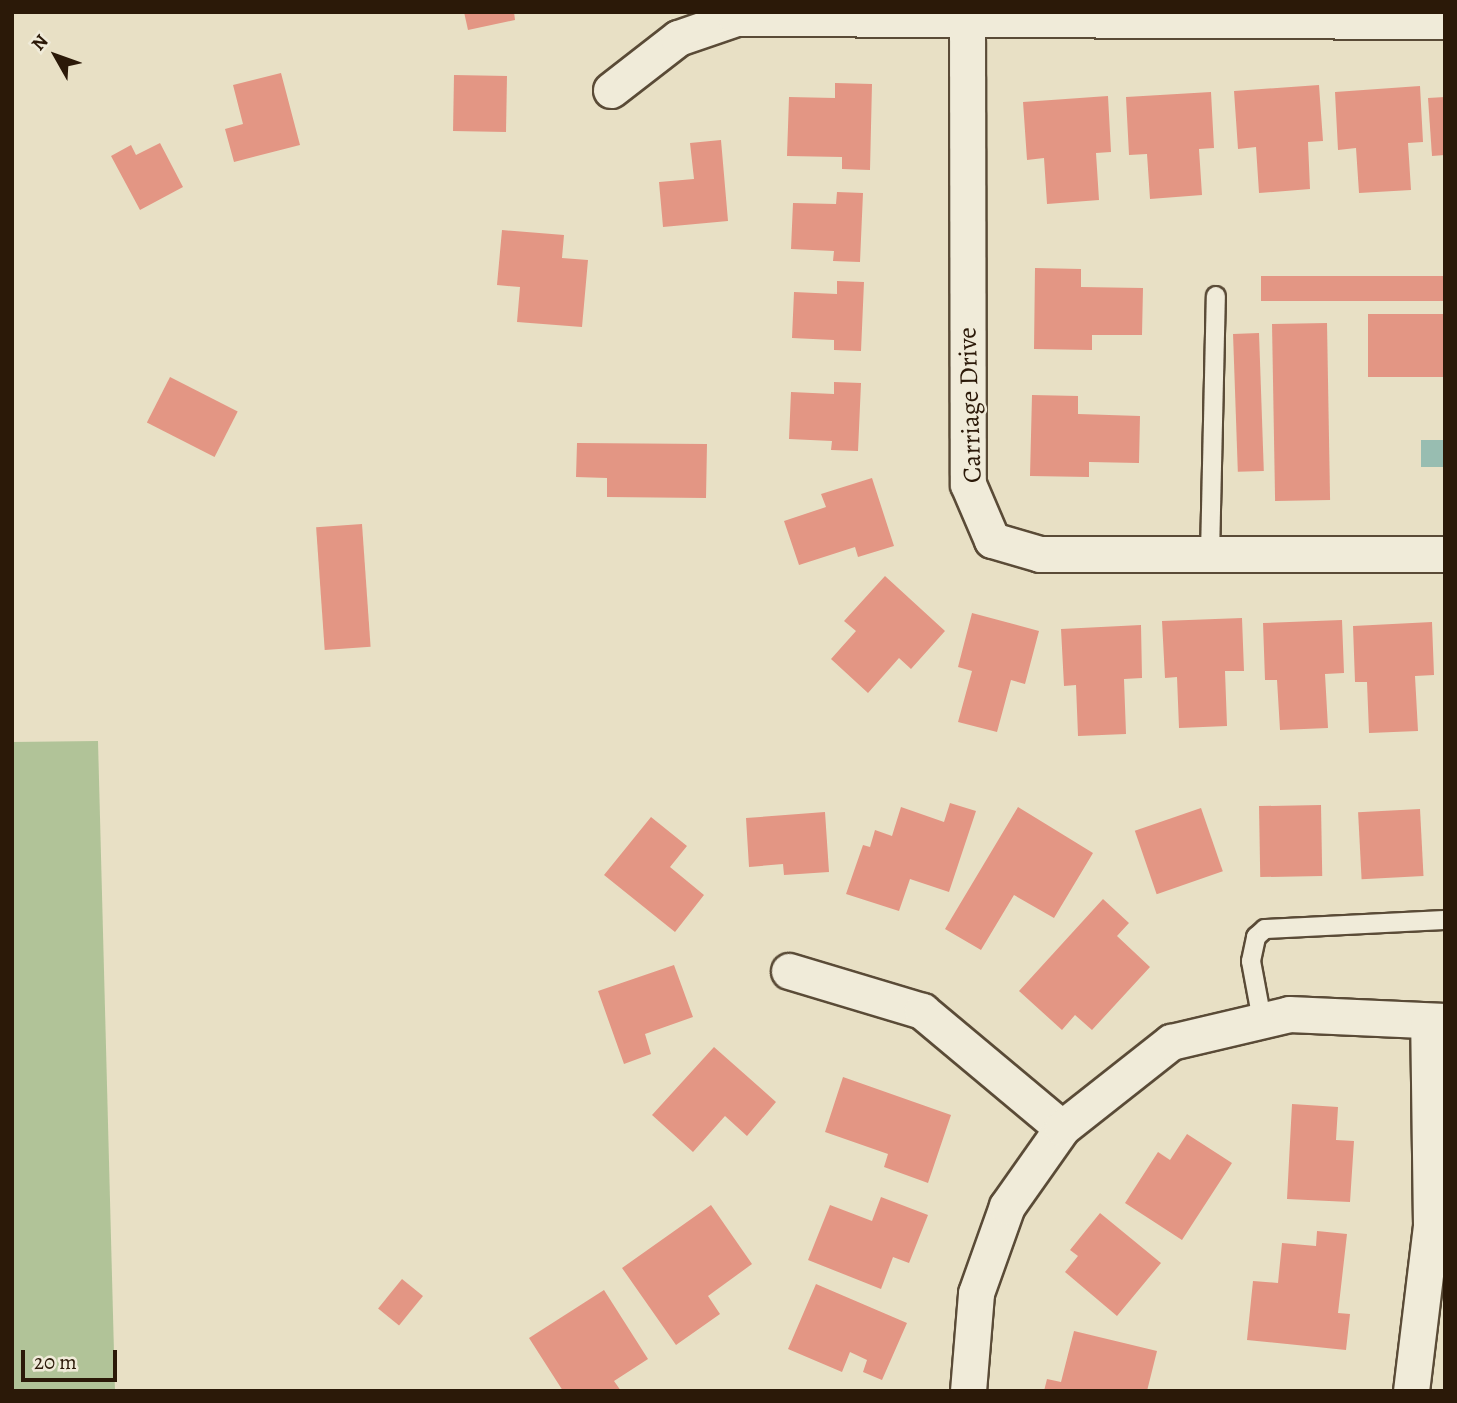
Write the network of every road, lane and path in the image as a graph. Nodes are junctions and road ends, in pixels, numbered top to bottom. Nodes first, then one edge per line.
1 (967, 21) junction
2 (1445, 21) edge
3 (611, 90) dead end
4 (1216, 296) dead end
5 (1210, 554) junction
6 (1445, 554) edge
7 (1445, 920) edge
8 (789, 971) dead end
9 (1262, 1020) junction
10 (1436, 1022) edge
11 (1062, 1128) junction
12 (968, 1391) edge
13 (1411, 1391) edge

1 - 2 street
1 - 3 street
1 - 5 street, Carriage Drive
4 - 5 lane
5 - 6 street, Carriage Drive
7 - 9 lane
8 - 11 street
9 - 10 street
9 - 11 street
10 - 13 street
11 - 12 street

